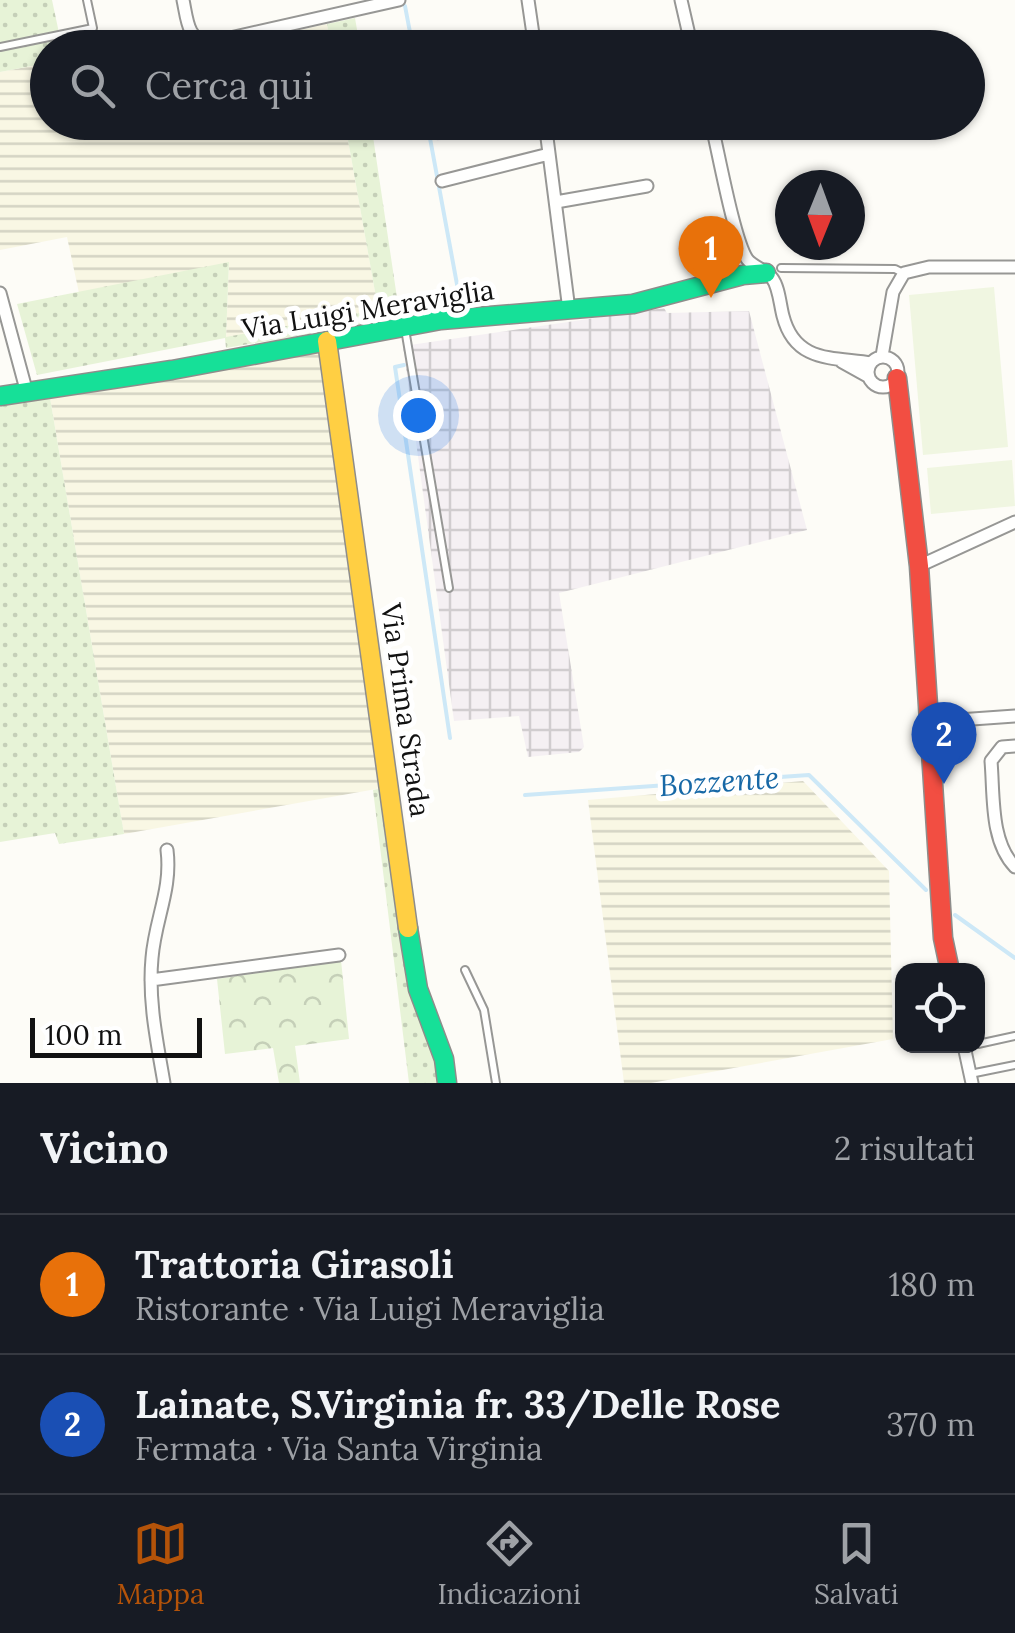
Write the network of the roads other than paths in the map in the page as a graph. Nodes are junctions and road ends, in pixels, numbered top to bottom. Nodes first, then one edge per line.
1 (87, 0) edge
2 (183, 0) edge
3 (326, 0) edge
4 (399, 0) edge
5 (528, 0) edge
6 (680, 0) edge
7 (330, 14) junction
8 (83, 30) edge
9 (190, 30) edge
10 (264, 30) edge
11 (532, 30) edge
12 (688, 30) edge
13 (30, 41) edge
14 (0, 47) edge
15 (547, 140) edge
16 (715, 140) edge
17 (549, 154) junction
18 (442, 182) dead end
19 (648, 186) dead end
20 (556, 202) junction
21 (744, 266) junction
22 (1015, 267) edge
23 (773, 270) junction
24 (904, 273) junction
25 (0, 293) edge
26 (569, 310) junction
27 (405, 328) junction
28 (327, 341) junction
29 (877, 360) junction
30 (842, 362) junction
31 (868, 377) junction
32 (897, 378) junction
33 (879, 387) junction
34 (27, 393) junction
35 (0, 396) edge
36 (900, 417) junction
37 (1015, 522) edge
38 (919, 566) junction
39 (449, 588) dead end
40 (1015, 716) edge
41 (930, 722) junction
42 (1015, 746) edge
43 (167, 850) dead end
44 (1015, 868) edge
45 (339, 955) dead end
46 (949, 963) edge
47 (465, 970) dead end
48 (150, 980) junction
49 (1015, 1036) edge
50 (985, 1042) edge
51 (967, 1053) edge
52 (1015, 1065) edge
53 (971, 1078) edge
54 (164, 1083) edge
55 (447, 1083) edge
56 (496, 1083) edge

1 - 8 lane
2 - 9 street
3 - 7 street
4 - 7 street
5 - 11 street
6 - 12 street
7 - 10 street
13 - 14 lane
15 - 17 street
16 - 21 street
17 - 18 street
17 - 20 street
19 - 20 street
20 - 26 street
21 - 23 street, Via Luigi Meraviglia
21 - 26 street, Via Luigi Meraviglia
22 - 24 street
23 - 24 lane
23 - 30 street
24 - 29 street
25 - 34 street
26 - 27 street, Via Luigi Meraviglia
27 - 28 street, Via Luigi Meraviglia
27 - 39 lane
28 - 34 street, Via Luigi Meraviglia
28 - 55 street, Via Prima Strada
29 - 30 street
29 - 31 street
29 - 32 street
30 - 31 street
31 - 33 street
32 - 33 street
32 - 36 street
33 - 36 street
34 - 35 street, Via Luigi Meraviglia
36 - 38 street
37 - 38 street
38 - 41 street
40 - 41 street
41 - 46 street
42 - 44 street
43 - 48 street
45 - 48 street
47 - 56 lane
48 - 54 street
49 - 50 lane
51 - 53 street
52 - 53 lane

